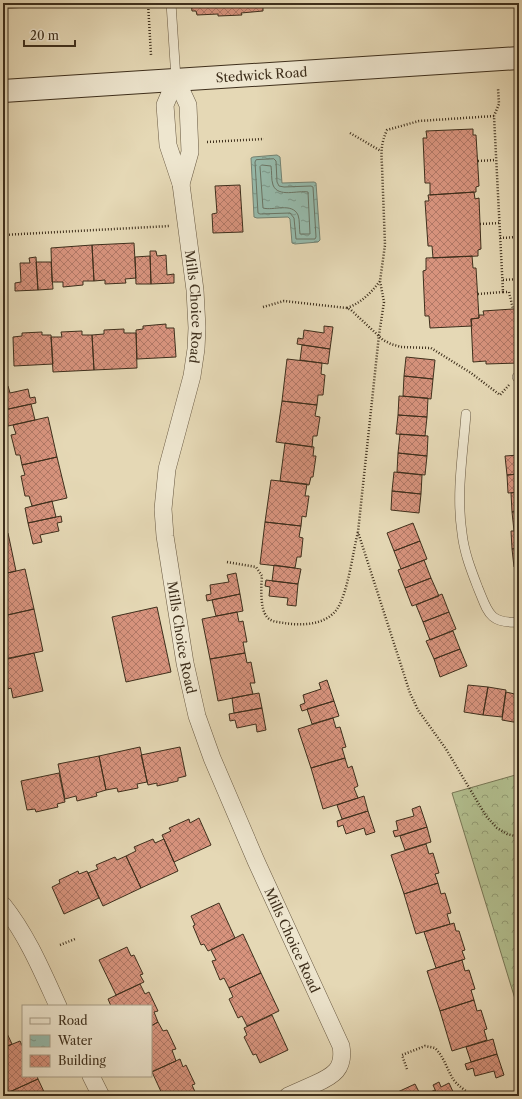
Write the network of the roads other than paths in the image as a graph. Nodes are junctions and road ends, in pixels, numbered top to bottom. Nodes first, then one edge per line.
1 (19, 3) edge
2 (171, 3) edge
3 (3, 4) edge
4 (519, 58) edge
5 (176, 80) junction
6 (3, 90) edge
7 (181, 184) junction
8 (466, 414) dead end
9 (519, 622) edge
10 (3, 905) edge
11 (58, 1005) edge
12 (92, 1077) edge
13 (101, 1096) edge
14 (288, 1096) edge

1 - 3 lane
2 - 5 lane
4 - 5 street, Stedwick Road
5 - 6 street, Stedwick Road
5 - 7 street, Mills Choice Road
5 - 7 street, Mills Choice Road
7 - 14 street, Mills Choice Road
8 - 9 lane
10 - 11 street
12 - 13 street

